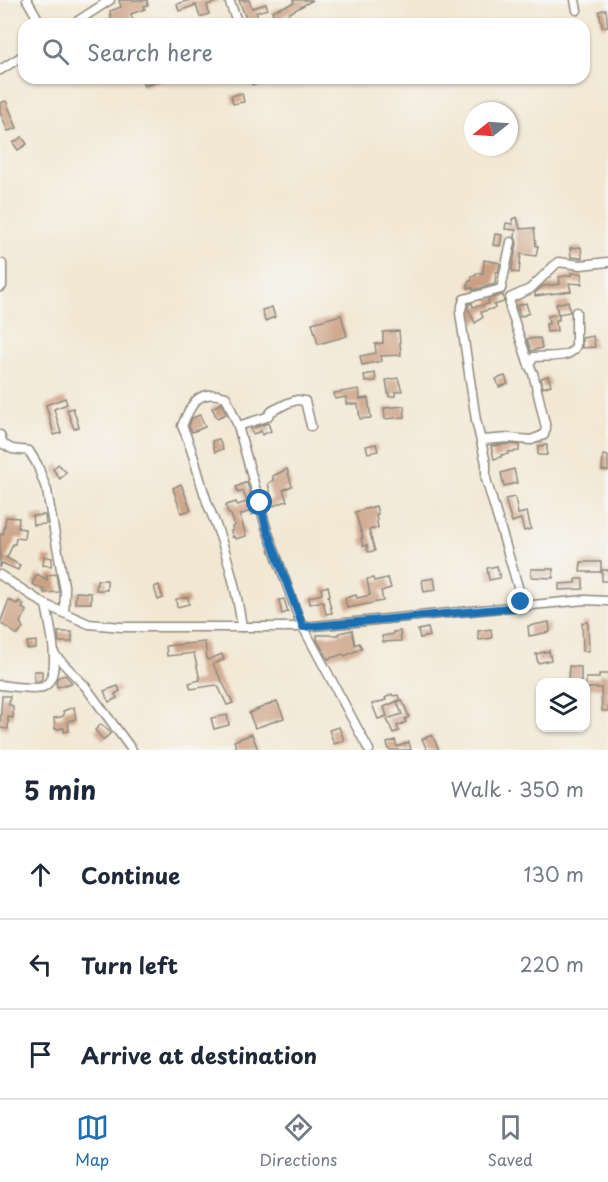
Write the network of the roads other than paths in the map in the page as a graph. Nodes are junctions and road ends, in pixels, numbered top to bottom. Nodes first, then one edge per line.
1 (27, 0) edge
2 (110, 0) edge
3 (229, 0) edge
4 (575, 0) edge
5 (99, 3) edge
6 (577, 10) dead end
7 (38, 18) edge
8 (80, 18) edge
9 (236, 18) edge
10 (18, 59) edge
11 (0, 70) edge
12 (511, 242) dead end
13 (608, 262) edge
14 (2, 264) dead end
15 (0, 287) edge
16 (576, 312) dead end
17 (529, 365) junction
18 (238, 426) junction
19 (311, 426) dead end
20 (0, 435) edge
21 (482, 440) junction
22 (0, 575) edge
23 (608, 601) edge
24 (46, 605) junction
25 (519, 607) junction
26 (64, 613) junction
27 (242, 627) junction
28 (303, 627) junction
29 (54, 654) junction
30 (0, 686) edge
31 (132, 750) edge
32 (369, 750) edge

1 - 7 street
2 - 5 street
3 - 9 street
4 - 6 street
5 - 8 street
10 - 11 street
12 - 21 street
13 - 17 street
14 - 15 street
16 - 17 street
17 - 21 street
18 - 19 street
18 - 27 street
18 - 28 street
20 - 26 street
21 - 25 street
22 - 24 street
23 - 25 street
24 - 26 street
24 - 29 street
25 - 28 street
26 - 27 street
27 - 28 street
28 - 32 street
29 - 30 street
29 - 31 street

